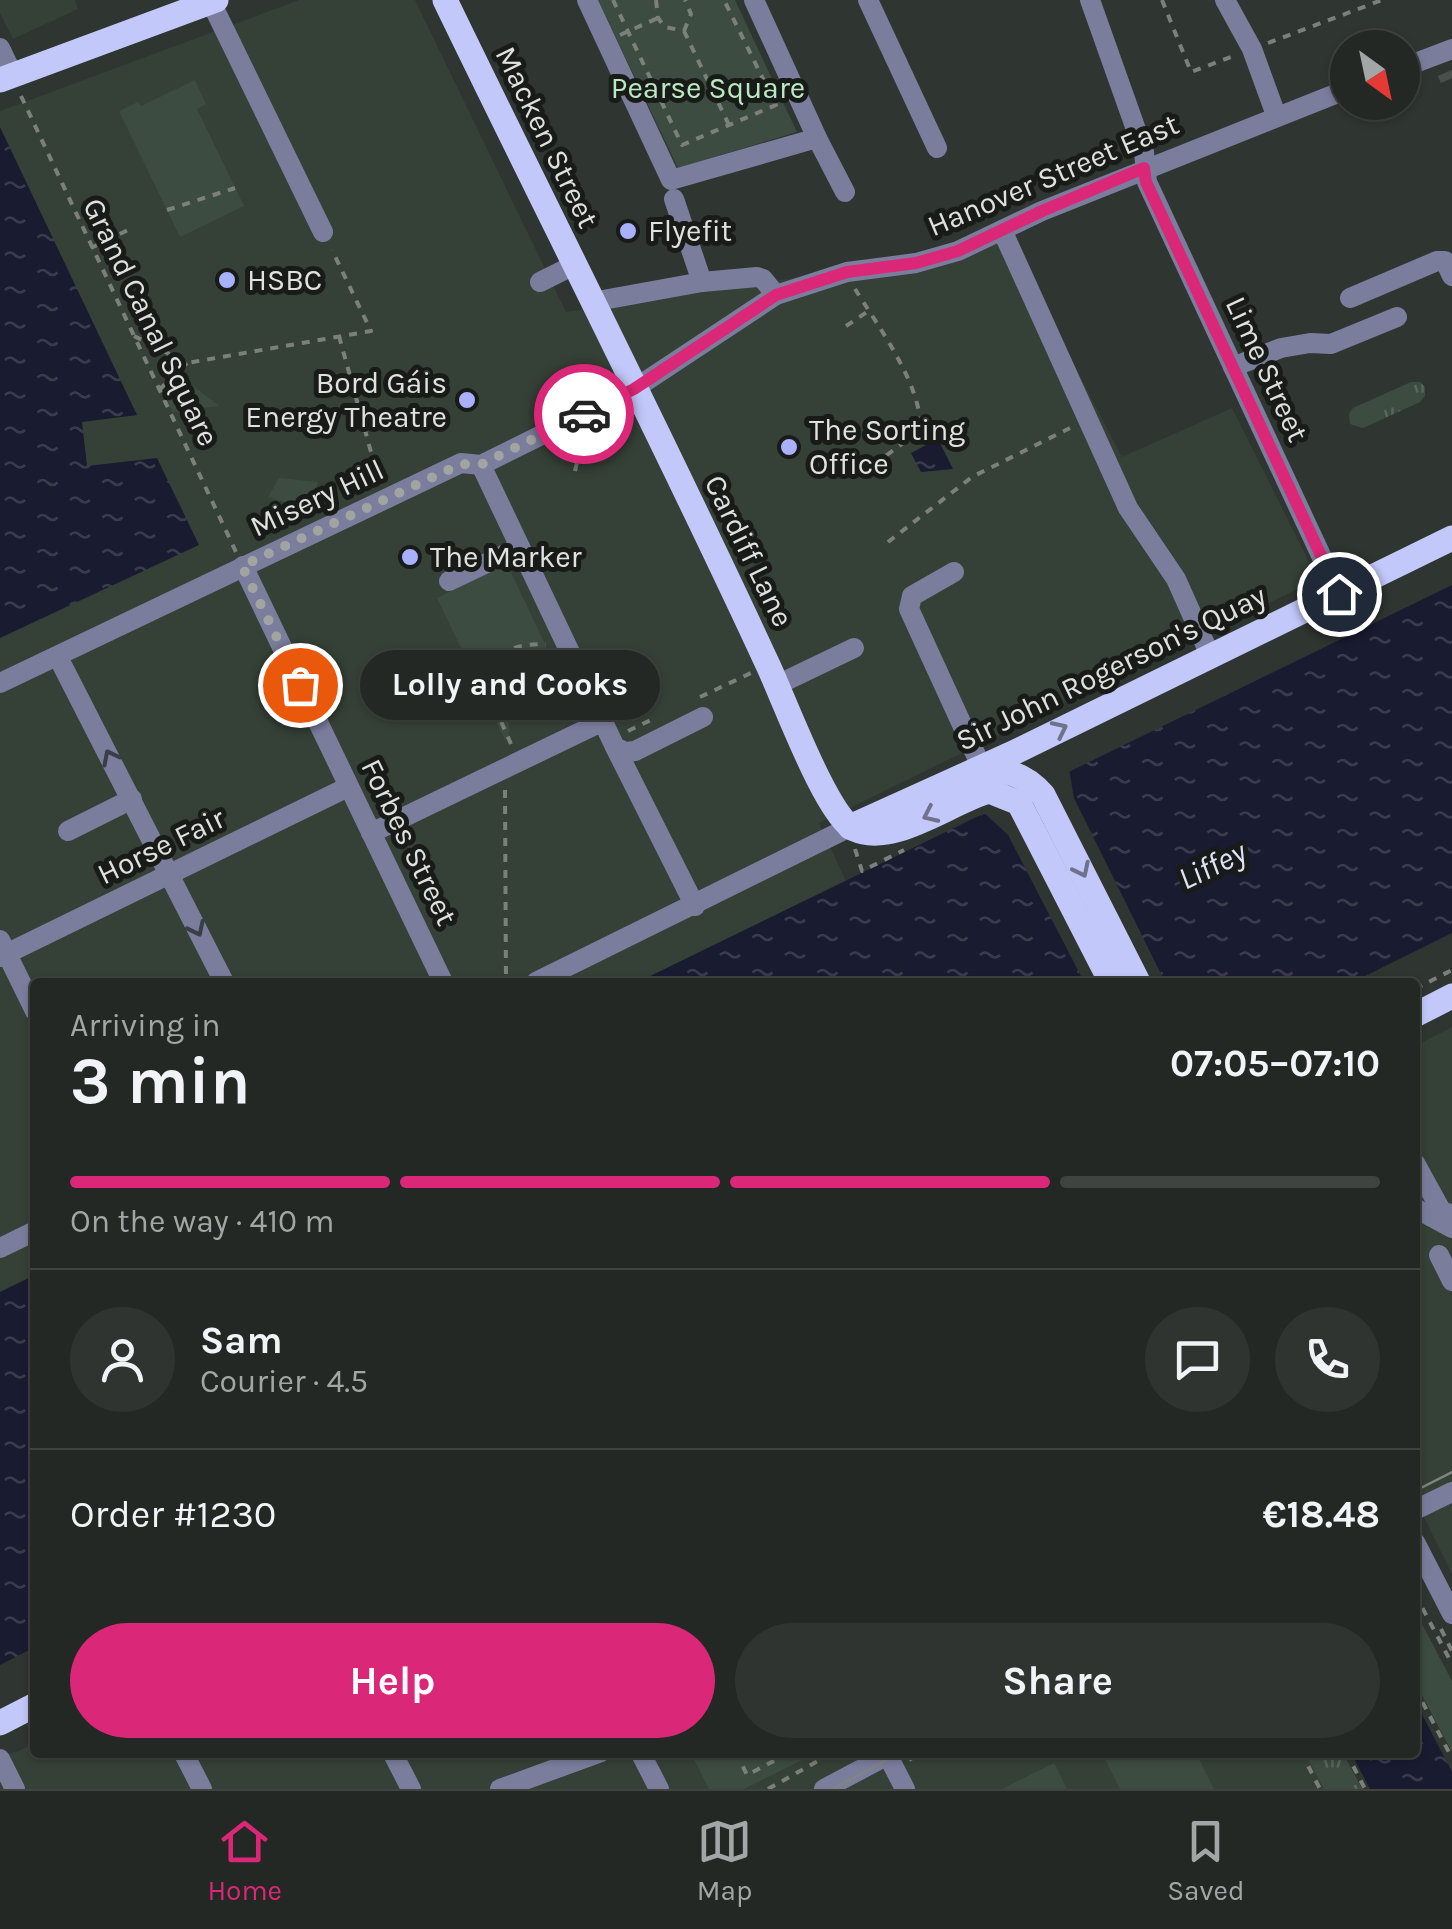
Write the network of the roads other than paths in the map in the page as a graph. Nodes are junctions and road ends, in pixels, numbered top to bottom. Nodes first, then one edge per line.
1 (445, 0) edge
2 (586, 0) edge
3 (754, 0) edge
4 (868, 0) edge
5 (1090, 0) edge
6 (1225, 0) edge
7 (205, 2) edge
8 (0, 48) edge
9 (1446, 58) edge
10 (1420, 64) edge
11 (11, 84) edge
12 (1330, 95) edge
13 (1276, 115) junction
14 (817, 138) junction
15 (937, 148) dead end
16 (1144, 168) junction
17 (846, 192) dead end
18 (674, 200) dead end
19 (1002, 230) junction
20 (323, 232) road end
21 (574, 265) junction
22 (1452, 276) edge
23 (540, 282) dead end
24 (702, 282) junction
25 (776, 295) junction
26 (1350, 298) dead end
27 (592, 302) junction
28 (1396, 318) dead end
29 (1233, 368) junction
30 (634, 389) junction
31 (480, 465) junction
32 (1452, 538) edge
33 (520, 547) junction
34 (242, 566) junction
35 (954, 572) dead end
36 (450, 580) dead end
37 (1339, 594) junction
38 (854, 648) dead end
39 (1210, 655) junction
40 (58, 657) junction
41 (0, 683) edge
42 (777, 685) junction
43 (703, 717) dead end
44 (600, 718) junction
45 (615, 746) junction
46 (977, 769) junction
47 (348, 787) junction
48 (132, 799) junction
49 (68, 831) dead end
50 (371, 833) junction
51 (852, 838) junction
52 (171, 874) junction
53 (695, 906) junction
54 (2, 950) edge
55 (222, 978) edge
56 (441, 978) edge
57 (544, 978) edge
58 (1109, 978) edge
59 (1136, 978) edge
60 (1452, 996) edge
61 (30, 1002) edge
62 (1420, 1012) edge
63 (1420, 1172) edge
64 (1420, 1188) edge
65 (1420, 1211) edge
66 (1452, 1214) edge
67 (1452, 1228) edge
68 (30, 1233) edge
69 (0, 1248) edge
70 (1439, 1254) dead end
71 (1452, 1281) edge
72 (1452, 1492) edge
73 (1420, 1508) edge
74 (1420, 1552) edge
75 (1452, 1614) edge
76 (30, 1708) edge
77 (0, 1723) edge
78 (0, 1758) edge
79 (186, 1758) edge
80 (395, 1758) edge
81 (585, 1758) edge
82 (643, 1758) edge
83 (889, 1758) edge
84 (15, 1789) edge
85 (202, 1789) edge
86 (411, 1789) edge
87 (500, 1789) edge
88 (659, 1789) edge
89 (824, 1789) edge
90 (853, 1789) edge
91 (904, 1789) edge

1 - 21 main road, Macken Street
2 - 14 street
3 - 14 street
4 - 15 street
5 - 16 street, Lime Street
6 - 13 street
7 - 11 main road
7 - 20 street
8 - 11 street
9 - 10 street
12 - 13 street, Hanover Street East
13 - 16 street, Hanover Street East
14 - 17 street
16 - 19 street, Hanover Street East
16 - 29 street, Lime Street
18 - 24 street
19 - 25 street, Hanover Street East
19 - 39 street
21 - 23 street
21 - 27 main road, Macken Street
22 - 26 street
24 - 25 street
24 - 27 street
25 - 30 street, Hanover Street East
27 - 30 main road, Cardiff Lane
28 - 29 street
29 - 37 street, Lime Street
30 - 31 street, Misery Hill
30 - 42 main road, Cardiff Lane
31 - 33 street
31 - 34 street, Misery Hill
32 - 37 main road, Sir John Rogerson's Quay
33 - 36 street
33 - 44 street
34 - 40 street, Misery Hill
34 - 47 street, Forbes Street
35 - 46 street
37 - 39 main road, Sir John Rogerson's Quay
38 - 42 street
46 -> 39 main road, Sir John Rogerson's Quay
40 - 41 street, Misery Hill
48 -> 40 street
42 - 51 main road, Cardiff Lane
43 - 45 street
44 - 45 street
44 - 50 street
45 - 53 street
46 - 51 main road, Sir John Rogerson's Quay
46 -> 59 main road
47 - 50 street, Forbes Street
47 - 52 street, Horse Fair
48 - 49 street
48 - 52 street
50 - 56 street, Forbes Street
51 - 53 street, Sir John Rogerson's Quay
58 -> 51 main road, Sir John Rogerson's Quay
52 - 54 street, Horse Fair
52 -> 55 street
53 - 57 street, Sir John Rogerson's Quay
54 - 61 street
60 - 62 main road
63 - 66 street
64 - 66 street
65 - 67 street
68 - 69 street
70 - 71 street
72 - 73 street
74 - 75 street
76 - 77 main road
78 - 84 street
79 - 85 street
80 - 86 street
81 - 87 street
82 - 88 street
83 - 89 street
83 - 90 street
83 - 91 street

